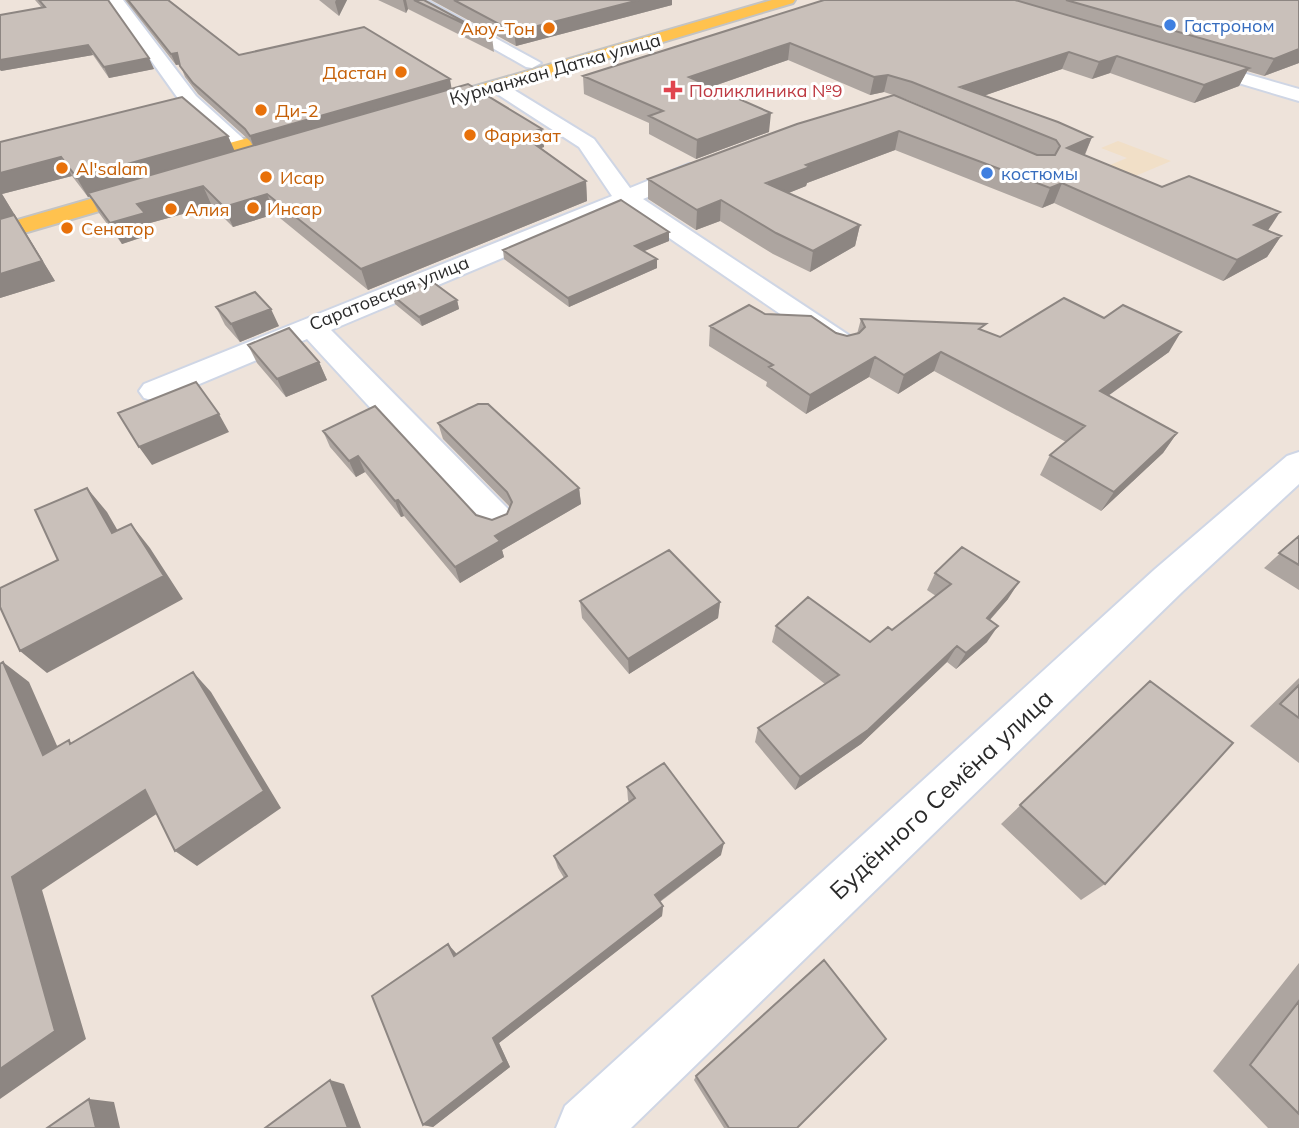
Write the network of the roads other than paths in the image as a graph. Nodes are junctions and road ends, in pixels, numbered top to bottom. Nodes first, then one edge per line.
1 (115, 0) edge
2 (415, 0) edge
3 (752, 0) edge
4 (788, 0) edge
5 (1179, 59) edge
6 (532, 63) junction
7 (498, 86) junction
8 (1299, 95) edge
9 (241, 147) junction
10 (714, 162) edge
11 (624, 197) junction
12 (0, 215) edge
13 (0, 233) edge
14 (310, 325) junction
15 (843, 345) edge
16 (155, 391) dead end
17 (1299, 464) edge
18 (495, 519) edge
19 (587, 1128) edge

1 - 9 street
2 - 6 street
3 - 6 main road, Курманжан Датка улица
4 - 7 main road, Курманжан Датка улица
5 - 8 street
6 - 7 main road, Курманжан Датка улица
7 - 11 street
9 - 12 main road
9 - 13 main road
10 - 11 street, Саратовская улица
11 - 14 street, Саратовская улица
11 - 15 street
14 - 16 street, Саратовская улица
14 - 18 street
17 - 19 street, Будённого Семёна улица

